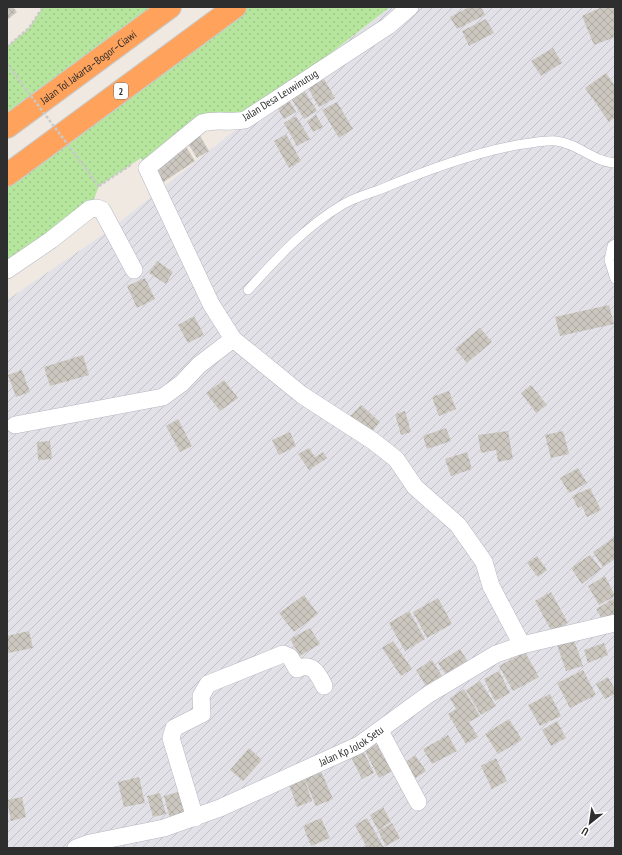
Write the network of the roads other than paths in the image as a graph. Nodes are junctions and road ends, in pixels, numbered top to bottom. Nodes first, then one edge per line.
1 (170, 7) edge
2 (235, 7) edge
3 (410, 7) edge
4 (7, 127) edge
5 (615, 163) edge
6 (7, 175) edge
7 (615, 244) edge
8 (7, 270) edge
9 (134, 270) dead end
10 (615, 279) edge
11 (248, 290) dead end
12 (233, 339) junction
13 (15, 425) dead end
14 (615, 623) edge
15 (522, 645) junction
16 (324, 686) dead end
17 (380, 731) junction
18 (418, 802) dead end
19 (195, 818) junction
20 (76, 848) edge

1 - 4 highway, Jalan Tol Jakarta–Bogor–Ciawi
2 - 6 highway, 2
3 - 12 street, Jalan Desa Leuwinutug
5 - 11 lane
7 - 10 lane
8 - 9 street
12 - 13 street
12 - 15 street
14 - 15 street, Jalan Kp Jolok Setu
15 - 17 street, Jalan Kp Jolok Setu
16 - 19 street
17 - 18 street
17 - 19 street, Jalan Kp Jolok Setu
19 - 20 street, Jalan Kp Jolok Setu

